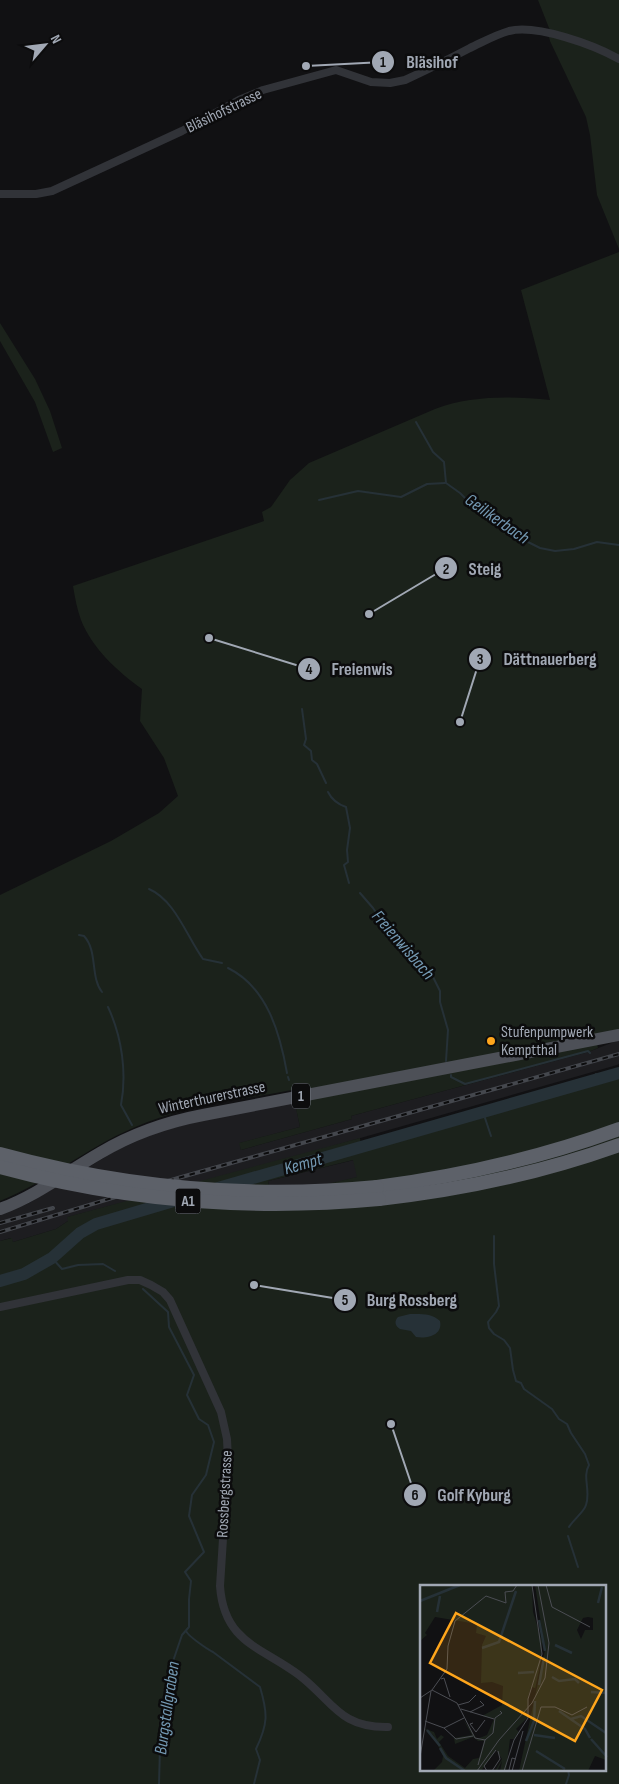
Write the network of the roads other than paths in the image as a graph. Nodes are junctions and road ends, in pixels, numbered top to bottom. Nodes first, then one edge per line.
1 (619, 59) edge
2 (0, 194) edge
3 (619, 1035) edge
4 (619, 1130) edge
5 (619, 1145) edge
6 (0, 1154) edge
7 (0, 1167) edge
8 (378, 1193) junction
9 (0, 1208) edge
10 (0, 1307) edge
11 (388, 1728) dead end

1 - 2 street, Bläsihofstrasse
3 - 9 main road, Winterthurerstrasse / 1
4 - 8 highway, A1
5 - 8 highway, A1
6 - 8 highway, A1, bridge
7 - 8 highway, A1, bridge
10 - 11 street, Rossbergstrasse

